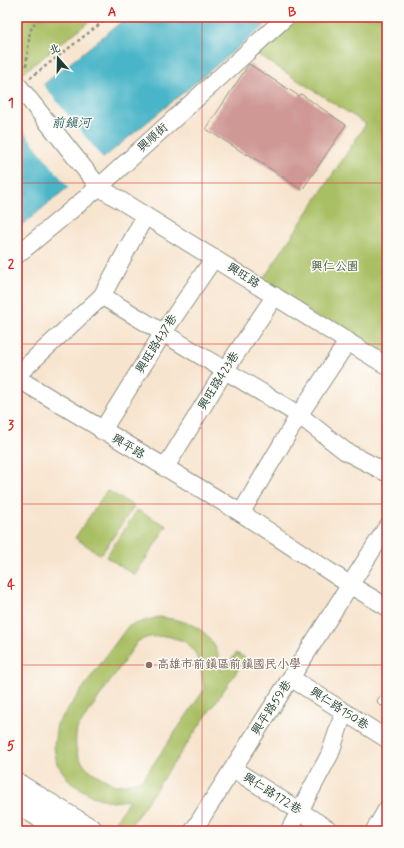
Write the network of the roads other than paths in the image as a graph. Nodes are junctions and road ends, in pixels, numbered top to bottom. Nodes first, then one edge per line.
1 (286, 17) edge
2 (18, 85) edge
3 (99, 187) junction
4 (145, 216) junction
5 (17, 255) edge
6 (214, 258) junction
7 (102, 296) junction
8 (275, 296) junction
9 (163, 333) junction
10 (348, 341) junction
11 (387, 366) edge
12 (225, 370) junction
13 (17, 375) edge
14 (17, 378) edge
15 (299, 415) junction
16 (102, 431) junction
17 (165, 468) junction
18 (387, 473) edge
19 (241, 513) junction
20 (387, 527) edge
21 (350, 585) junction
22 (387, 607) edge
23 (292, 678) junction
24 (344, 712) junction
25 (387, 739) edge
26 (233, 769) junction
27 (17, 784) edge
28 (17, 803) edge
29 (387, 809) edge
30 (300, 811) junction
31 (17, 817) edge
32 (40, 831) edge
33 (64, 831) edge
34 (93, 831) edge
35 (193, 831) edge
36 (289, 831) edge
37 (331, 831) edge
38 (374, 831) edge

1 - 3 street, 興順街
2 - 3 street, 興旺路
3 - 4 street, 興旺路
3 - 5 street, 興順街
4 - 6 street, 興旺路
4 - 7 street
6 - 8 street, 興旺路
6 - 9 street, 興旺路437巷
7 - 9 street
7 - 13 street
8 - 10 street, 興旺路
8 - 12 street, 興旺路423巷
9 - 12 street
9 - 16 street, 興旺路437巷
10 - 11 street, 興旺路
10 - 15 street
12 - 15 street
12 - 17 street, 興旺路423巷
14 - 16 street, 興平路
15 - 18 street
15 - 19 street
16 - 17 street, 興平路
17 - 19 street, 興平路
19 - 21 street, 興平路
20 - 21 street, 興平路59巷
21 - 22 street, 興平路
21 - 23 street, 興平路59巷
23 - 24 street, 興仁路150巷
23 - 26 street, 興平路59巷
24 - 25 street, 興仁路150巷
24 - 30 street
26 - 30 street, 興仁路172巷
26 - 35 street, 興平路59巷
27 - 34 street
28 - 33 street
29 - 38 street
30 - 36 street
30 - 37 street, 興仁路172巷
31 - 32 street

